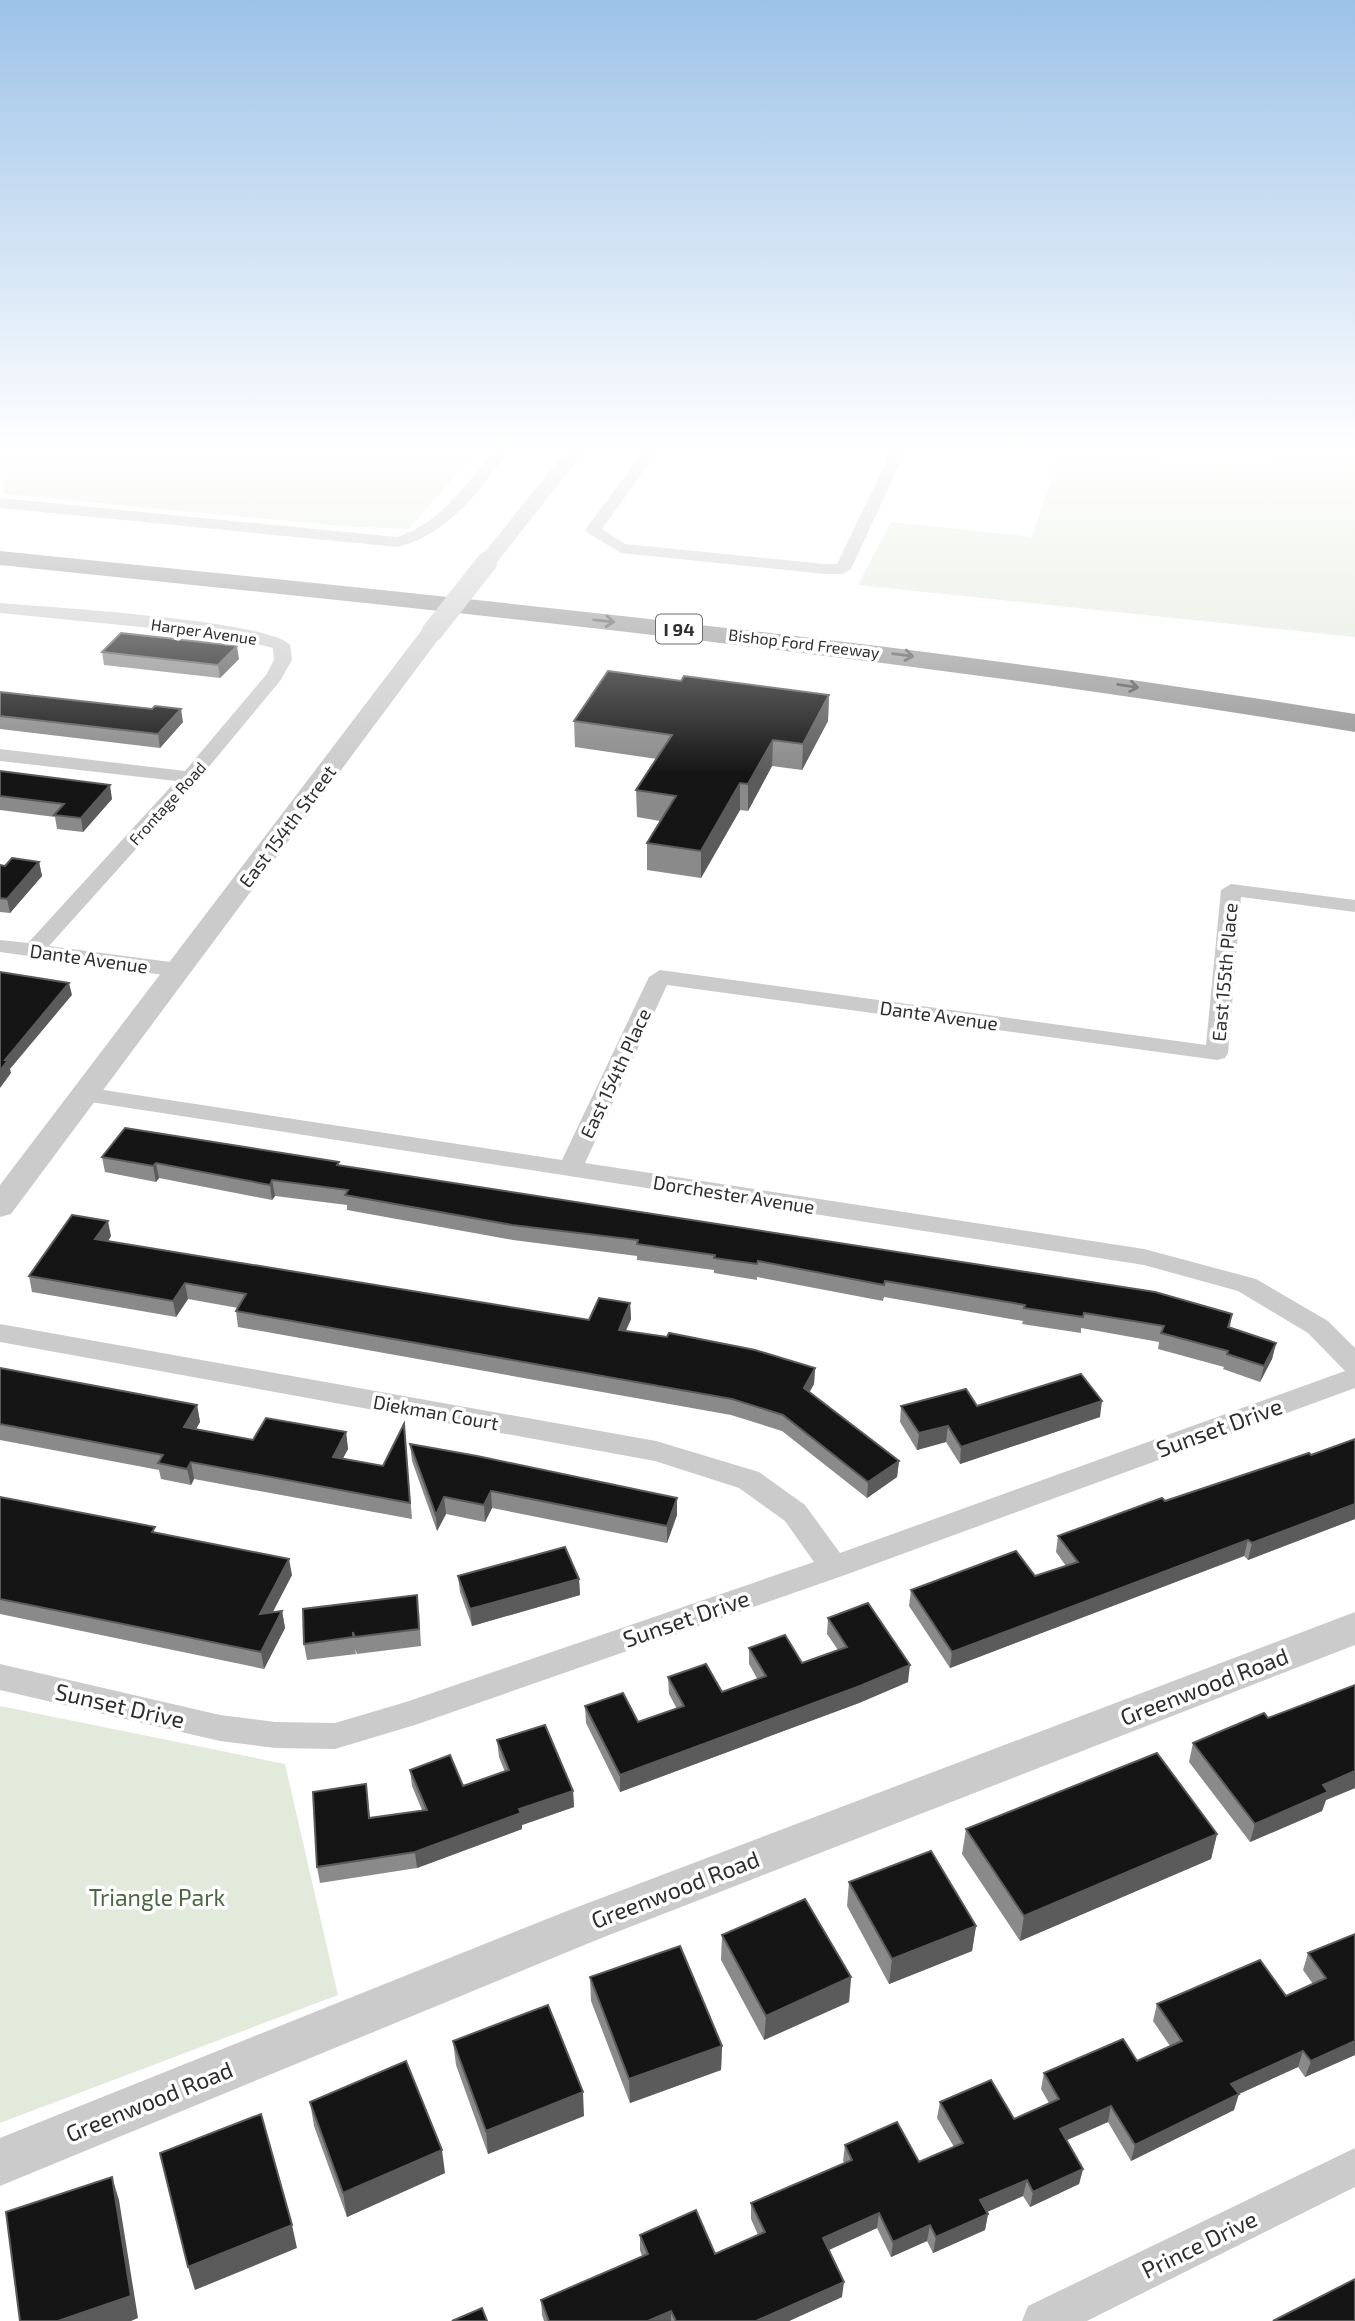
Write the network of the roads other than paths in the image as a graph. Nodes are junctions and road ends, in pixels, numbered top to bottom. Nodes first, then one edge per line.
1 (157, 556) edge
2 (492, 556) edge
3 (709, 556) edge
4 (849, 556) edge
5 (0, 558) edge
6 (0, 608) edge
7 (281, 645) joint
8 (1355, 700) edge
9 (1355, 723) edge
10 (0, 755) edge
11 (191, 777) junction
12 (1355, 906) edge
13 (0, 946) edge
14 (33, 951) junction
15 (178, 971) junction
16 (660, 977) joint
17 (1217, 1053) joint
18 (84, 1094) junction
19 (570, 1169) junction
20 (2, 1201) edge
21 (0, 1333) edge
22 (1355, 1365) edge
23 (1355, 1378) edge
24 (834, 1567) junction
25 (1355, 1628) edge
26 (0, 1677) edge
27 (0, 2162) edge
28 (1355, 2167) edge
29 (1066, 2316) edge

1 - 8 highway, Bishop Ford Freeway / I 94
2 - 15 street, East 154th Street, bridge
3 - 4 street
5 -> 9 highway, Bishop Ford Freeway / I 94
6 - 7 street, Harper Avenue
7 - 11 street, Frontage Road
10 - 11 street
11 - 14 street, Frontage Road
12 - 17 street, East 155th Place
13 - 14 street, Dante Avenue
14 - 15 street, Dante Avenue
15 - 18 street, East 154th Street
16 - 17 street, Dante Avenue
16 - 19 street, East 154th Place
18 - 19 street, Dorchester Avenue
18 - 20 street, East 154th Street
19 - 22 street, Dorchester Avenue
21 - 24 street, Diekman Court
23 - 24 street, Sunset Drive
24 - 26 street, Sunset Drive
25 - 27 street, Greenwood Road
28 - 29 street, Prince Drive

